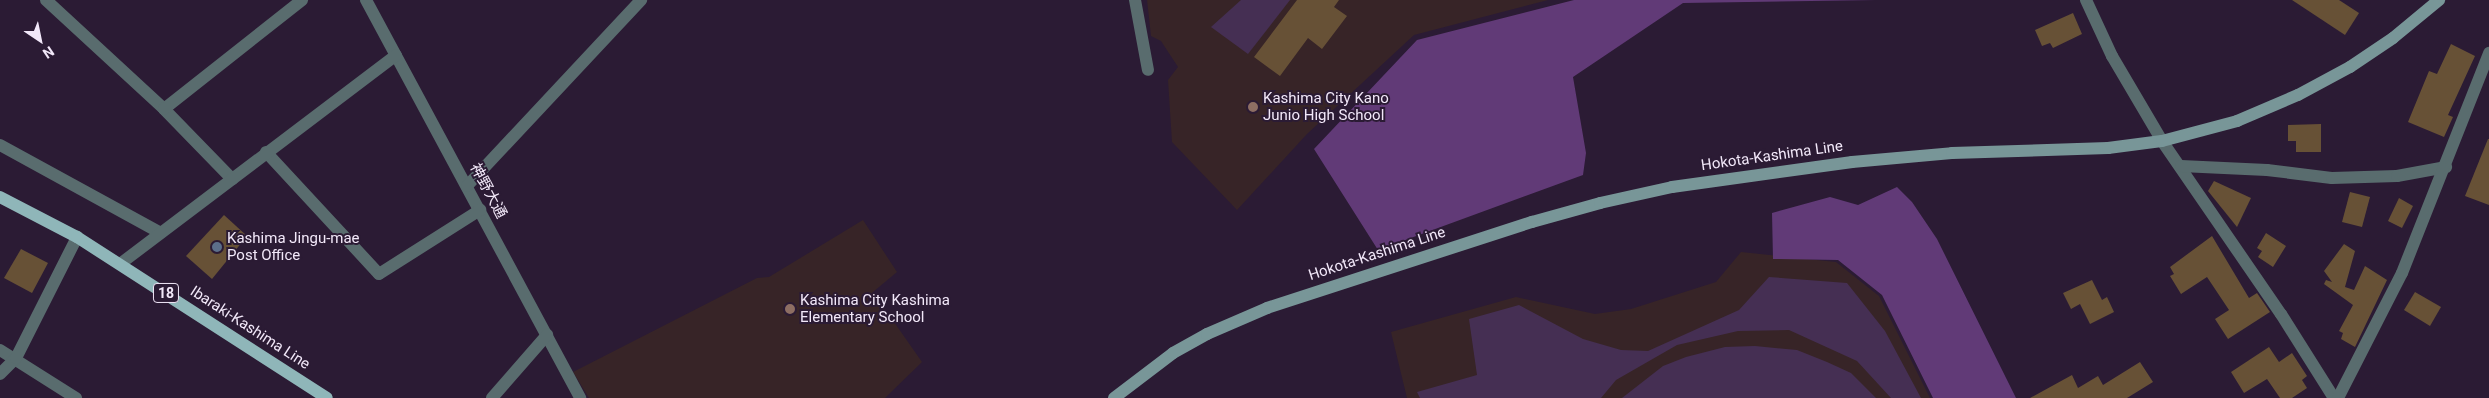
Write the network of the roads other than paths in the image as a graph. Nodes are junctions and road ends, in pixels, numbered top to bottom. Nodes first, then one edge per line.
1 (46, 0) edge
2 (302, 0) edge
3 (366, 0) edge
4 (641, 0) edge
5 (1135, 0) edge
6 (2086, 0) edge
7 (2439, 0) edge
8 (2489, 53) edge
9 (396, 55) junction
10 (1148, 70) dead end
11 (164, 109) junction
12 (2162, 141) junction
13 (0, 145) edge
14 (266, 152) junction
15 (2180, 166) junction
16 (2446, 166) junction
17 (232, 178) junction
18 (467, 186) junction
19 (0, 197) edge
20 (480, 210) junction
21 (160, 233) junction
22 (77, 237) junction
23 (120, 264) junction
24 (547, 335) junction
25 (0, 350) edge
26 (16, 358) junction
27 (0, 374) edge
28 (76, 398) edge
29 (327, 398) edge
30 (492, 398) edge
31 (580, 398) edge
32 (1114, 398) edge
33 (2334, 398) edge
34 (2338, 398) edge

1 - 11 street
2 - 11 street
3 - 9 street, 神野大通
4 - 18 street
5 - 10 street
6 - 12 street
7 - 12 main road, Hokota-Kashima Line
8 - 16 street
9 - 14 street
9 - 18 street, 神野大通
11 - 17 street
12 - 15 street
12 - 32 main road, Hokota-Kashima Line
13 - 21 street
14 - 17 street
14 - 20 street
15 - 16 street
15 - 33 street
16 - 34 street
17 - 21 street
18 - 20 street, 神野大通
19 - 22 main road, Ibaraki-Kashima Line / 18
20 - 24 street, 神野大通
21 - 23 street
22 - 23 main road, Ibaraki-Kashima Line / 18
22 - 26 street
23 - 29 main road, Ibaraki-Kashima Line / 18
24 - 30 street
24 - 31 street, 神野大通
25 - 26 street
26 - 27 street
26 - 28 street

